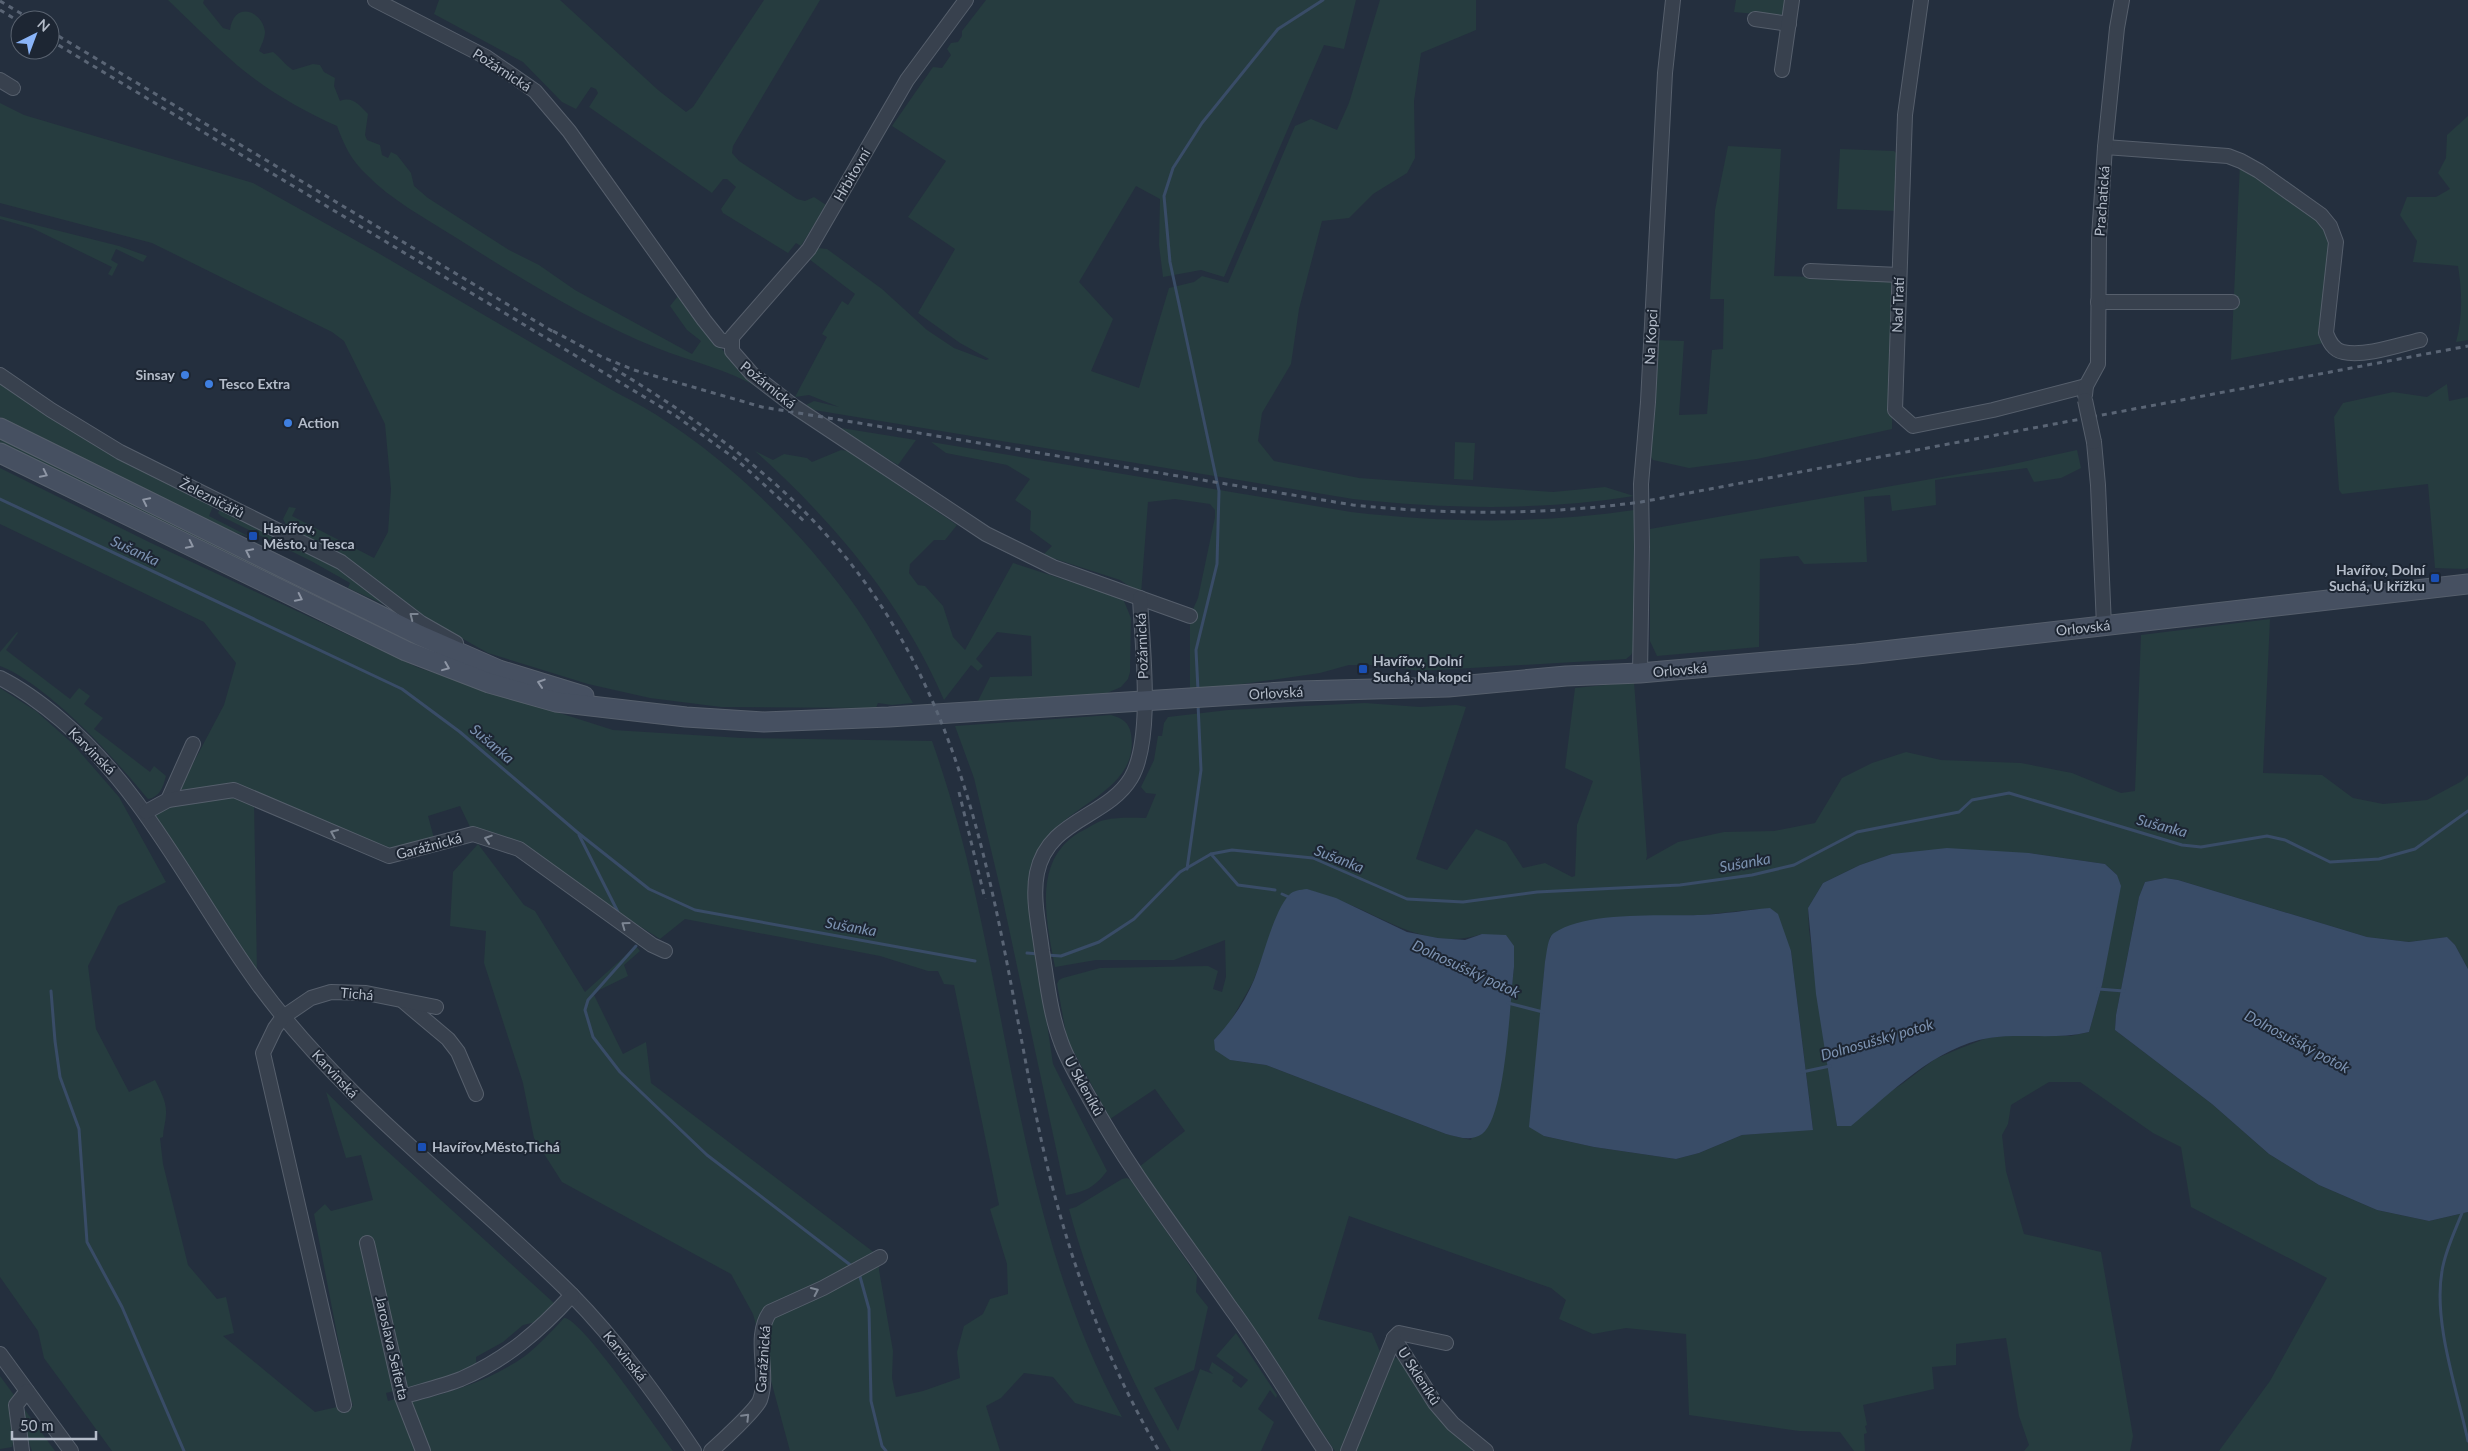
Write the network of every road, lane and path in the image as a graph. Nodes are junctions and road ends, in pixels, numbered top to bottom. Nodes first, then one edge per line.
1 (375, 0) edge
2 (966, 0) edge
3 (1672, 0) edge
4 (1792, 0) edge
5 (1921, 0) edge
6 (2122, 0) edge
7 (1755, 19) dead end
8 (1789, 24) junction
9 (1782, 70) dead end
10 (0, 80) edge
11 (13, 88) dead end
12 (2105, 147) junction
13 (1810, 271) dead end
14 (1899, 275) junction
15 (2098, 302) junction
16 (2232, 302) dead end
17 (2420, 340) dead end
18 (730, 342) junction
19 (0, 374) edge
20 (2086, 393) junction
21 (0, 428) edge
22 (0, 453) edge
23 (2468, 584) edge
24 (1140, 598) junction
25 (1190, 616) dead end
26 (2104, 626) junction
27 (500, 670) junction
28 (1640, 673) junction
29 (0, 678) edge
30 (1144, 701) junction
31 (638, 712) junction
32 (193, 744) dead end
33 (168, 800) junction
34 (146, 812) junction
35 (665, 951) dead end
36 (402, 1000) junction
37 (436, 1007) dead end
38 (283, 1017) junction
39 (476, 1094) dead end
40 (367, 1243) dead end
41 (876, 1259) dead end
42 (572, 1295) junction
43 (1394, 1338) junction
44 (1446, 1343) dead end
45 (0, 1354) edge
46 (27, 1391) junction
47 (402, 1397) junction
48 (344, 1406) dead end
49 (22, 1451) edge
50 (71, 1451) edge
51 (422, 1451) edge
52 (694, 1451) edge
53 (711, 1451) edge
54 (1325, 1451) edge
55 (1348, 1451) edge
56 (1486, 1451) edge

1 - 18 street, Požárnická
2 - 18 street, Hřbitovní
3 - 28 street, Na Kopci
4 - 8 street
5 - 14 street, Nad Tratí
6 - 12 street, Prachatická
7 - 8 street
8 - 9 street
10 - 11 street
12 - 15 street, Prachatická
12 - 17 street
13 - 14 street
14 - 20 street, Nad Tratí
15 - 16 street
15 - 20 street, Prachatická
18 - 24 street, Požárnická
27 -> 19 street, Železničářů
20 - 26 street, bridge
27 -> 21 main road
22 -> 31 main road
23 - 26 main road, Orlovská
24 - 25 street
24 - 30 street, Požárnická
26 - 28 main road, Orlovská
31 -> 27 main road
28 - 30 main road, Orlovská
29 - 34 street, Karvinská
30 - 31 main road, Orlovská
30 - 54 street, U Skleníků
32 - 33 street
33 - 34 street, Garážnická
35 -> 33 street, Garážnická
34 - 38 street, Karvinská
36 - 37 street, Tichá
36 - 38 street, Tichá
36 - 39 street
38 - 42 street, Karvinská
38 - 48 street
40 - 47 street, Jaroslava Seiferta
53 -> 41 street, Garážnická
42 - 47 street
42 - 52 street, Karvinská
43 - 44 street, U Skleníků
43 - 55 street
43 - 56 street, U Skleníků
45 - 46 street
46 - 49 street
46 - 50 street
47 - 51 street, Jaroslava Seiferta

